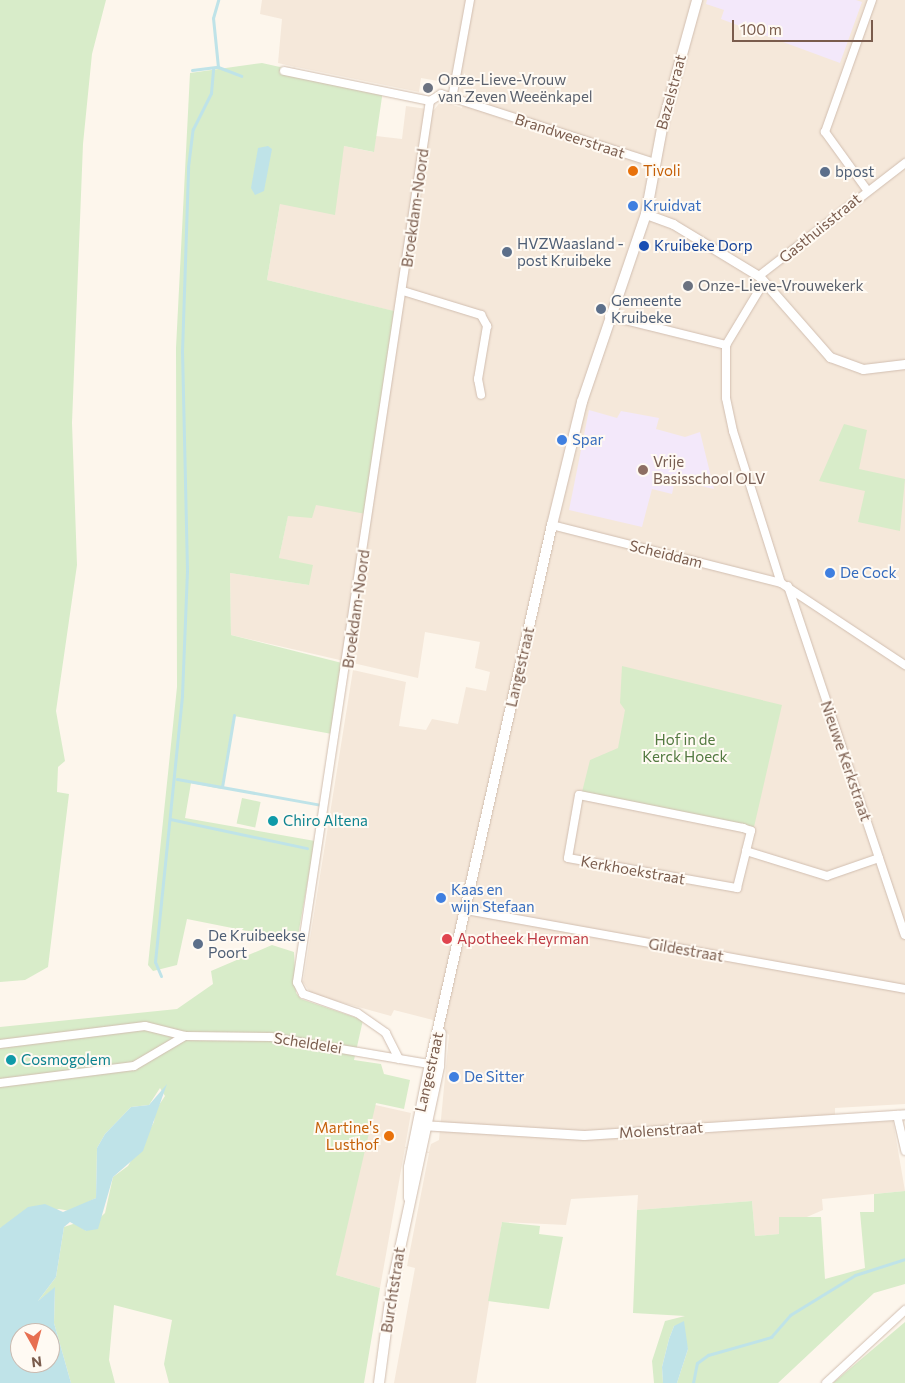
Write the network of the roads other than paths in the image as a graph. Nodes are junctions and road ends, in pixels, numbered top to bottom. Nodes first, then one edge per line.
1 (470, 0) edge
2 (697, 0) edge
3 (872, 0) edge
4 (284, 71) dead end
5 (452, 98) junction
6 (430, 100) junction
7 (654, 163) junction
8 (905, 163) edge
9 (868, 190) junction
10 (646, 214) junction
11 (761, 279) junction
12 (403, 291) junction
13 (609, 316) junction
14 (726, 345) junction
15 (905, 364) edge
16 (481, 395) dead end
17 (552, 525) junction
18 (785, 585) junction
19 (905, 666) edge
20 (746, 851) junction
21 (879, 858) junction
22 (466, 910) junction
23 (905, 935) edge
24 (905, 989) edge
25 (185, 1036) junction
26 (0, 1044) edge
27 (399, 1059) junction
28 (434, 1065) junction
29 (0, 1083) edge
30 (901, 1115) edge
31 (422, 1125) junction
32 (905, 1151) edge
33 (905, 1310) edge
34 (379, 1383) edge
35 (826, 1383) edge

1 - 5 street
2 - 7 main road, Bazelstraat
3 - 9 street
4 - 6 street, Brandweerstraat
5 - 6 street, Brandweerstraat
5 - 7 street, Brandweerstraat
6 - 12 street, Broekdam-Noord
7 - 10 main road, Bazelstraat
8 - 9 street, Gasthuisstraat
9 - 11 street, Gasthuisstraat
10 - 11 street
10 - 13 main road, Langestraat
11 - 14 street
11 - 15 street
12 - 16 street
12 - 27 street, Broekdam-Noord
13 - 14 street
13 - 17 main road, Langestraat
14 - 18 street, Nieuwe Kerkstraat
17 - 18 street, Scheiddam
17 - 22 main road, Langestraat
18 - 19 street
18 - 21 street, Nieuwe Kerkstraat
20 - 20 street, Kerkhoekstraat
20 - 21 street
21 - 23 street, Nieuwe Kerkstraat
22 - 24 street, Gildestraat
22 - 28 main road, Langestraat
25 - 26 street, Scheldelei
25 - 27 street, Scheldelei
25 - 29 street
27 - 28 street, Scheldelei
28 - 31 main road, Langestraat
30 - 31 street, Molenstraat
30 - 32 street
31 - 34 main road, Burchtstraat
33 - 35 street

